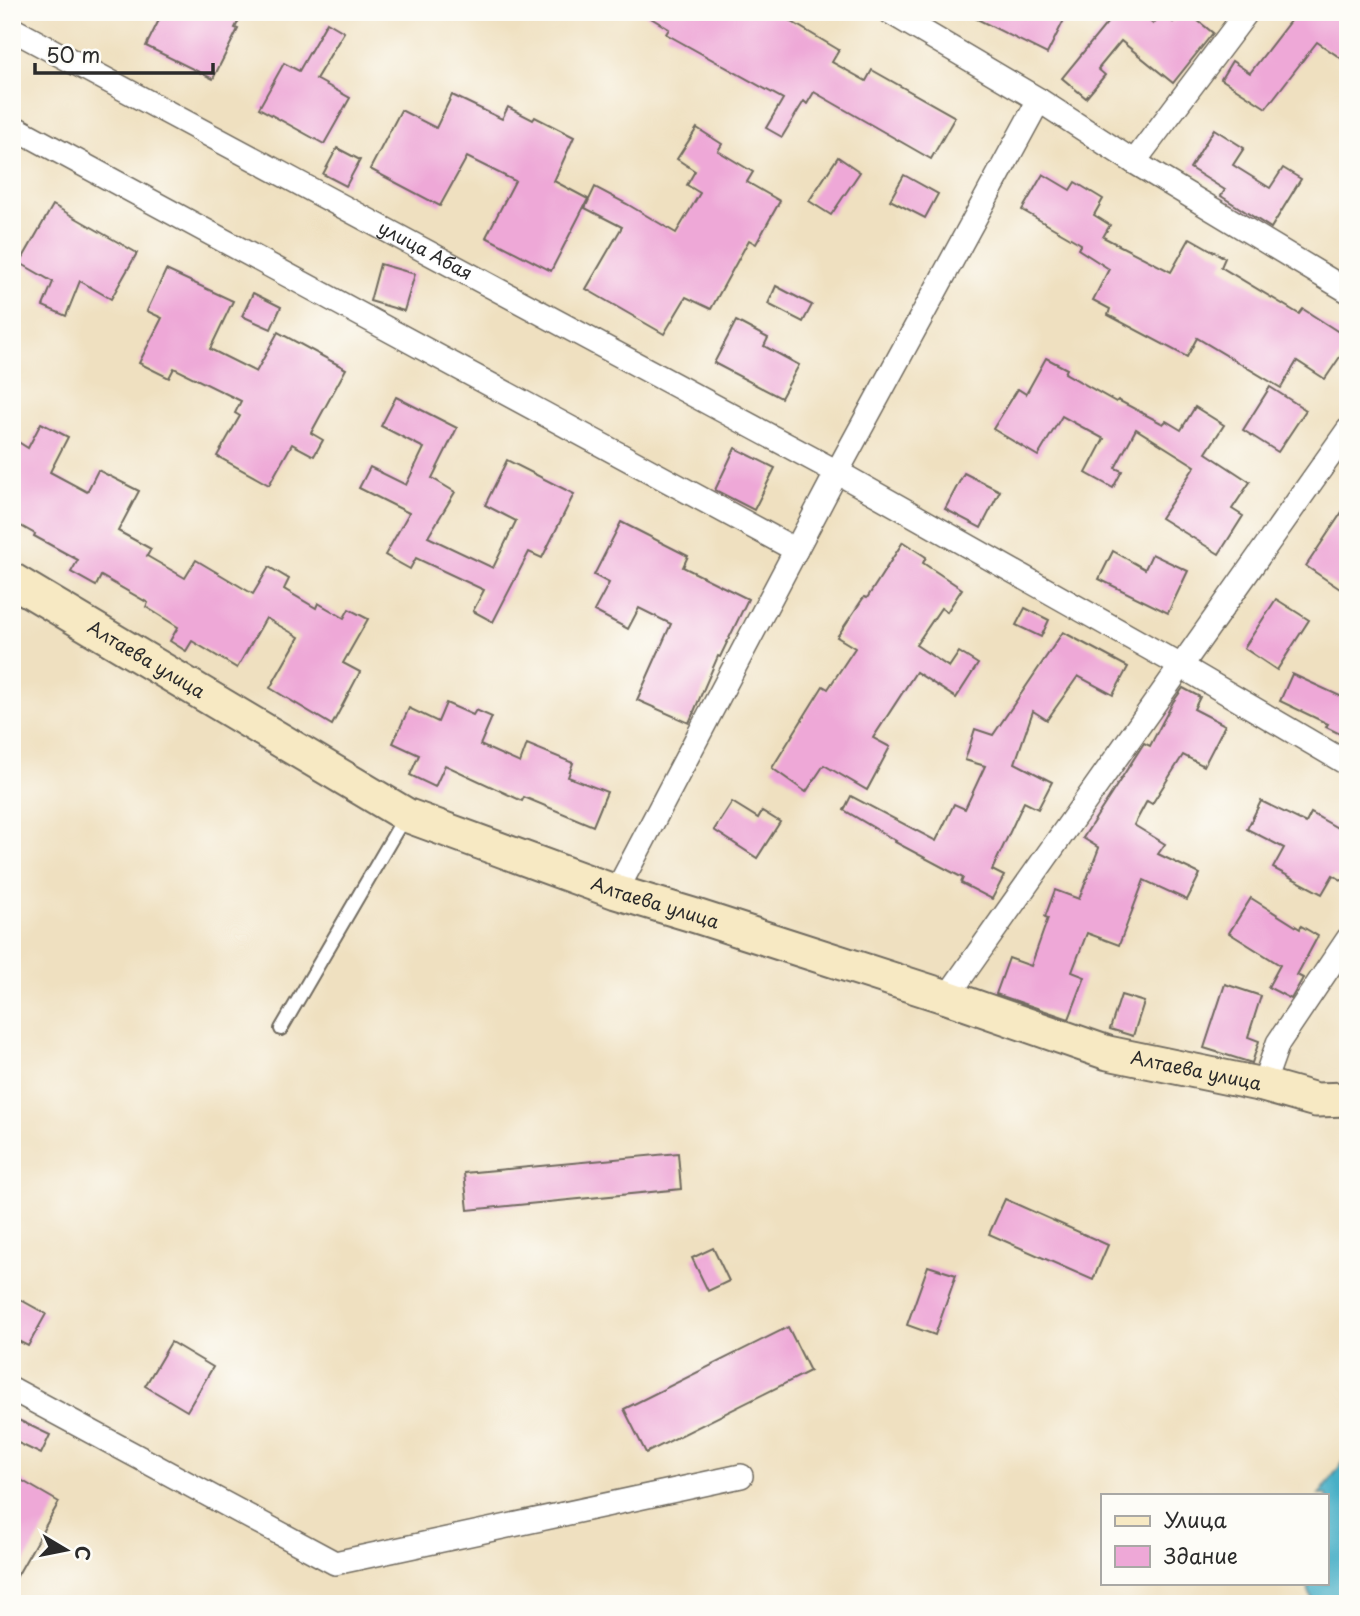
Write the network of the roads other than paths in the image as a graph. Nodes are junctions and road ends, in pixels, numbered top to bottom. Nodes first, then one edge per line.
1 (890, 12) edge
2 (1247, 12) edge
3 (12, 29) edge
4 (1039, 100) junction
5 (12, 126) edge
6 (1134, 162) junction
7 (1348, 291) edge
8 (1348, 430) edge
9 (837, 472) junction
10 (796, 550) junction
11 (12, 580) edge
12 (1181, 666) junction
13 (1348, 764) edge
14 (406, 815) junction
15 (616, 892) junction
16 (1348, 939) edge
17 (947, 997) junction
18 (281, 1028) dead end
19 (1263, 1085) junction
20 (1348, 1099) edge
21 (12, 1389) edge
22 (741, 1476) dead end

1 - 4 street
2 - 6 street
3 - 9 street, улица Абая
4 - 6 street
4 - 9 street
5 - 10 street
6 - 7 street
8 - 12 street
9 - 10 street
9 - 12 street, улица Абая
10 - 15 street
11 - 14 main road, Алтаева улица
12 - 13 street, улица Абая
12 - 17 street
14 - 15 main road, Алтаева улица
14 - 18 lane
15 - 17 main road, Алтаева улица
16 - 19 street
17 - 19 main road, Алтаева улица
19 - 20 main road, Алтаева улица
21 - 22 street

